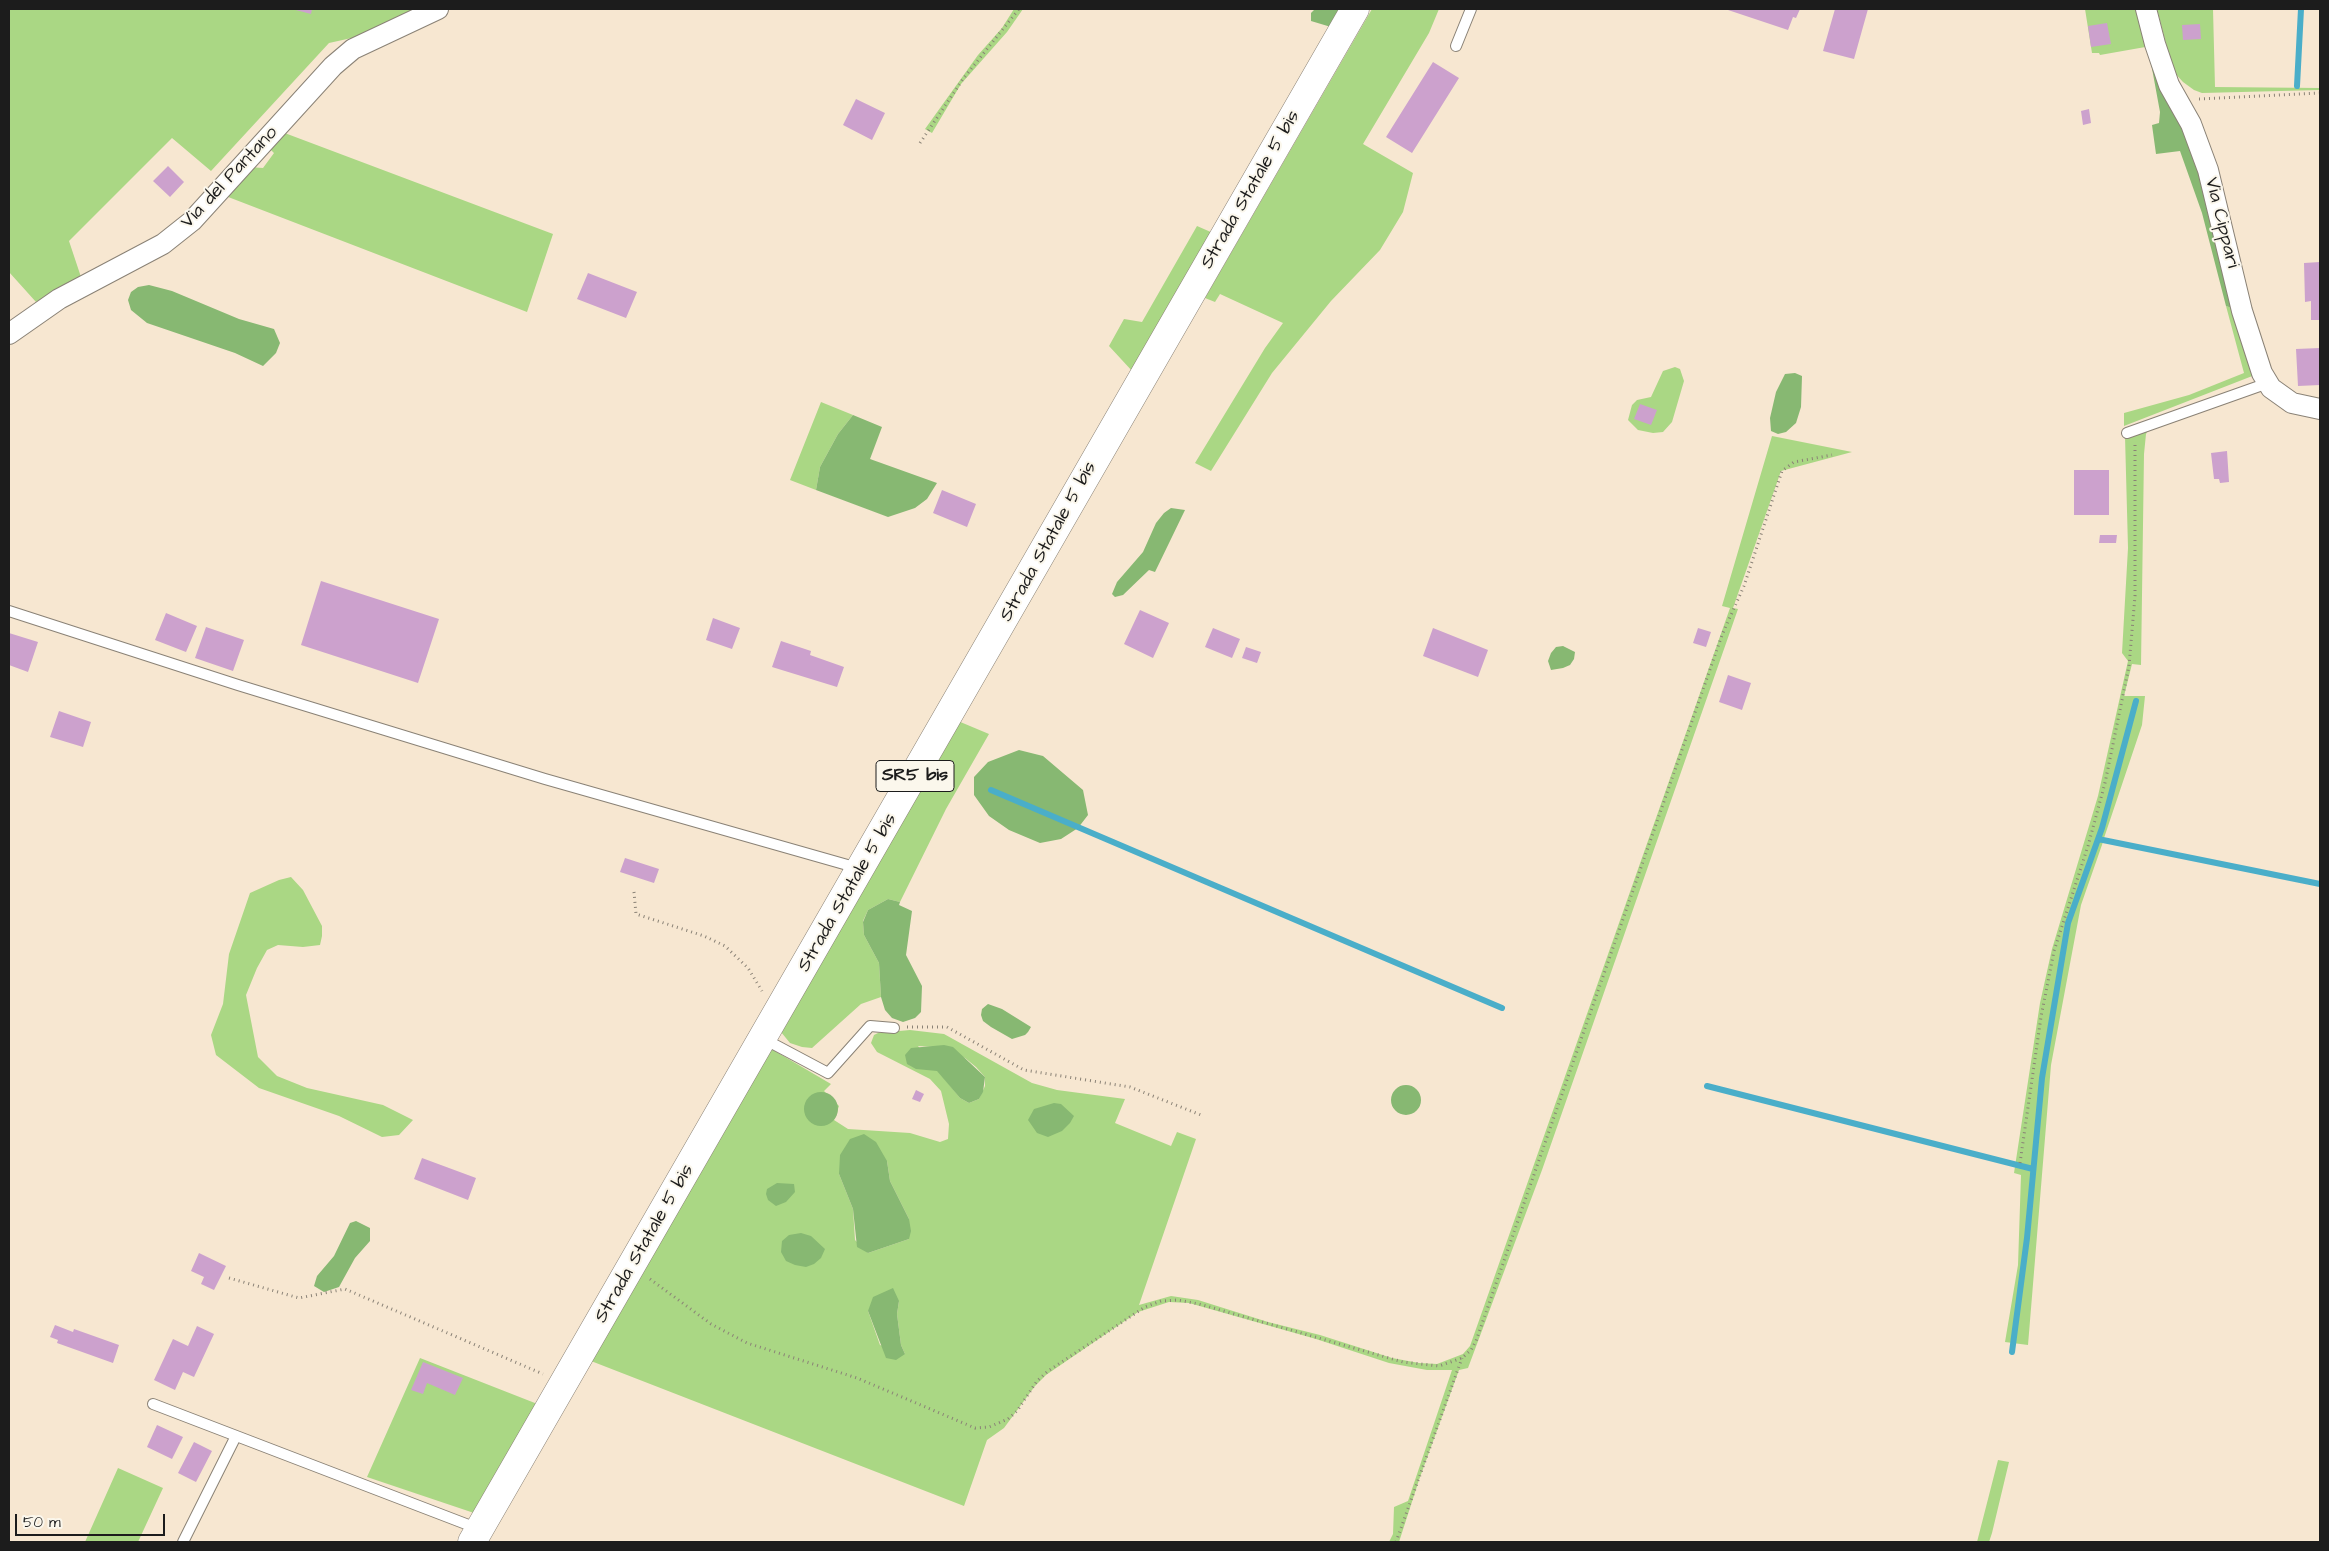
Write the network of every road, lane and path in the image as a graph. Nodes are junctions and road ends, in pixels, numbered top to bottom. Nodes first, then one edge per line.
1 (438, 9) edge
2 (1020, 9) edge
3 (1356, 9) edge
4 (1471, 9) edge
5 (2146, 9) edge
6 (1456, 46) dead end
7 (2320, 93) edge
8 (2178, 100) junction
9 (920, 142) dead end
10 (9, 334) edge
11 (2268, 383) junction
12 (2320, 409) edge
13 (2131, 431) joint
14 (1832, 454) dead end
15 (9, 611) edge
16 (861, 869) junction
17 (634, 892) dead end
18 (783, 1006) junction
19 (894, 1028) joint
20 (764, 1038) junction
21 (1201, 1115) dead end
22 (2020, 1163) dead end
23 (631, 1269) junction
24 (229, 1278) dead end
25 (1462, 1358) junction
26 (565, 1383) junction
27 (153, 1404) dead end
28 (236, 1436) junction
29 (476, 1536) edge
30 (183, 1542) edge
31 (1396, 1542) edge

1 - 10 street, Via del Pantano
2 - 9 path
3 - 16 main road, Strada Statale 5 bis / SR5 bis
4 - 6 lane
5 - 8 street, Via Cippari
7 - 8 path
8 - 11 street, Via Cippari
11 - 12 street, Via Cippari
11 - 13 lane
13 - 22 path
14 - 25 path
15 - 16 lane
16 - 18 main road, Strada Statale 5 bis / SR5 bis
17 - 18 path
18 - 20 main road, Strada Statale 5 bis / SR5 bis
19 - 20 lane
19 - 21 path
20 - 23 main road, Strada Statale 5 bis / SR5 bis
23 - 25 path
23 - 26 main road, Strada Statale 5 bis / SR5 bis
24 - 26 path
25 - 31 path
26 - 29 main road, Strada Statale 5 bis / SR5 bis
27 - 28 lane
28 - 29 lane
28 - 30 lane

